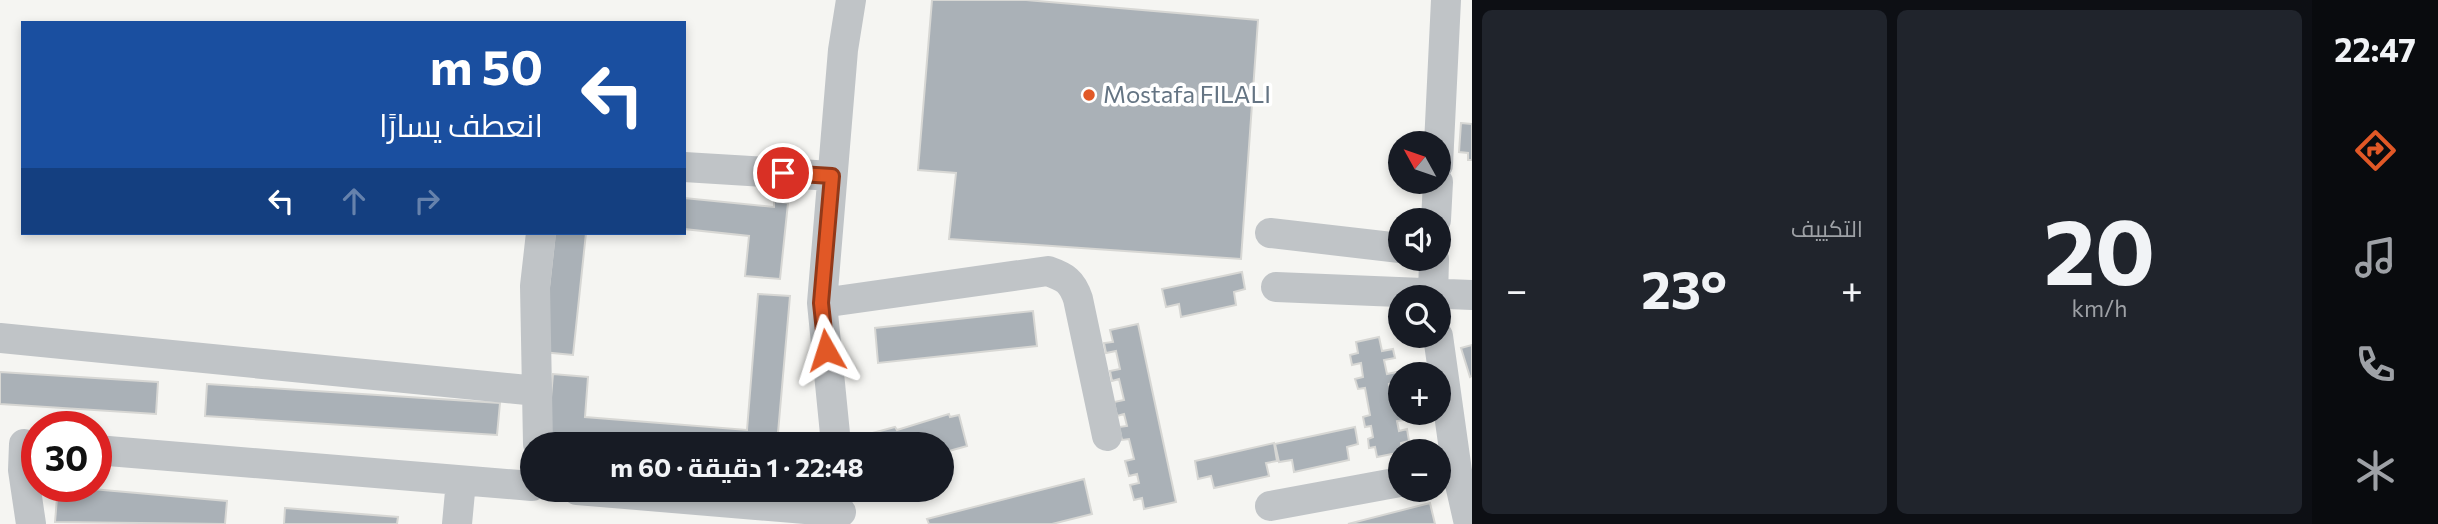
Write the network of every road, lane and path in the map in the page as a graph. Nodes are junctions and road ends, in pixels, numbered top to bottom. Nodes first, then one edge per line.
1 (851, 0) edge
2 (1446, 0) edge
3 (1440, 131) edge
4 (686, 167) edge
5 (832, 176) junction
6 (1270, 233) dead end
7 (541, 235) edge
8 (1388, 247) edge
9 (1276, 287) dead end
10 (1388, 293) edge
11 (1472, 295) edge
12 (1451, 296) edge
13 (821, 303) junction
14 (0, 338) edge
15 (1439, 348) edge
16 (537, 391) junction
17 (538, 432) edge
18 (835, 432) edge
19 (1107, 436) dead end
20 (1446, 439) edge
21 (20, 443) edge
22 (112, 451) edge
23 (1451, 480) edge
24 (461, 481) junction
25 (1388, 484) edge
26 (520, 485) edge
27 (744, 502) edge
28 (1270, 506) dead end
29 (841, 509) edge
30 (31, 524) edge
31 (457, 524) edge
32 (1469, 524) edge

1 - 5 street
2 - 3 street
4 - 5 street
5 - 13 street
6 - 8 street
7 - 16 street
9 - 10 street
11 - 12 street
13 - 18 street
13 - 19 street
14 - 16 street
15 - 20 street
16 - 17 street
21 - 30 street
22 - 24 street
23 - 32 street
24 - 26 street
24 - 31 street
25 - 28 street
27 - 29 street

